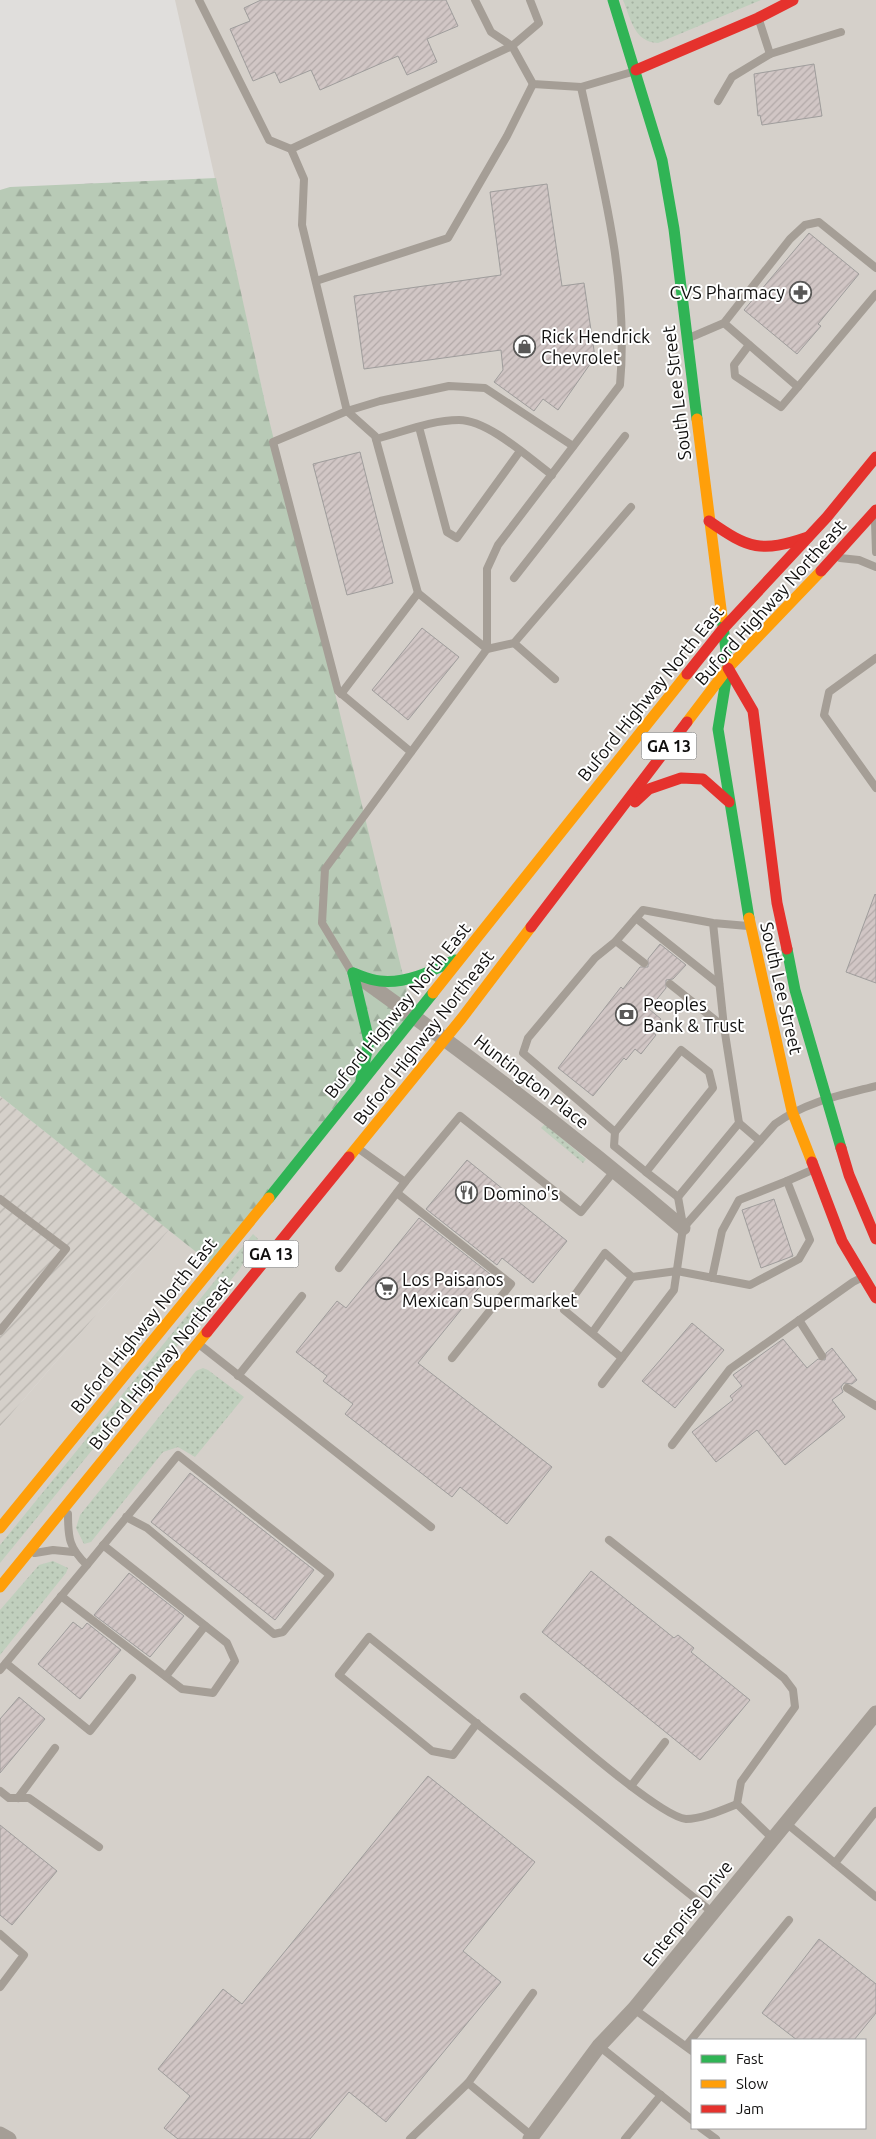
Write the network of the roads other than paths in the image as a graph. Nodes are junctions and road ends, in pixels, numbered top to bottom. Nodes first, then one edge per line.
1 (200, 0) edge
2 (475, 0) edge
3 (530, 0) edge
4 (614, 0) edge
5 (793, 0) edge
6 (758, 18) junction
7 (841, 32) dead end
8 (512, 46) junction
9 (770, 54) junction
10 (636, 70) junction
11 (533, 84) junction
12 (581, 87) junction
13 (718, 101) dead end
14 (291, 149) junction
15 (876, 268) edge
16 (316, 281) junction
17 (876, 294) edge
18 (724, 323) junction
19 (687, 338) junction
20 (749, 345) junction
21 (798, 387) junction
22 (347, 411) junction
23 (419, 427) junction
24 (625, 436) dead end
25 (376, 439) junction
26 (573, 446) junction
27 (520, 451) junction
28 (876, 457) edge
29 (552, 475) junction
30 (631, 507) dead end
31 (875, 511) edge
32 (826, 517) joint
33 (709, 521) junction
34 (808, 537) junction
35 (876, 552) edge
36 (835, 557) junction
37 (876, 568) edge
38 (514, 578) dead end
39 (418, 593) junction
40 (722, 630) junction
41 (514, 643) junction
42 (486, 649) junction
43 (876, 658) edge
44 (728, 668) junction
45 (555, 679) dead end
46 (341, 694) junction
47 (411, 752) junction
48 (876, 788) edge
49 (729, 802) junction
50 (611, 824) junction
51 (636, 918) junction
52 (713, 923) junction
53 (750, 926) junction
54 (616, 942) junction
55 (463, 955) junction
56 (644, 963) dead end
57 (353, 973) junction
58 (670, 984) dead end
59 (719, 984) junction
60 (414, 1016) junction
61 (724, 1027) junction
62 (445, 1038) junction
63 (361, 1084) junction
64 (876, 1086) edge
65 (826, 1099) junction
66 (792, 1111) junction
67 (739, 1123) junction
68 (616, 1132) junction
69 (760, 1141) junction
70 (358, 1147) junction
71 (814, 1169) junction
72 (615, 1170) junction
73 (646, 1172) junction
74 (786, 1181) junction
75 (405, 1182) junction
76 (397, 1193) junction
77 (678, 1197) junction
78 (0, 1199) edge
79 (683, 1228) junction
80 (876, 1239) edge
81 (339, 1268) dead end
82 (677, 1271) junction
83 (632, 1277) junction
84 (863, 1277) junction
85 (712, 1278) junction
86 (302, 1296) dead end
87 (876, 1298) edge
88 (799, 1320) junction
89 (0, 1331) edge
90 (592, 1333) junction
91 (198, 1344) junction
92 (822, 1356) dead end
93 (452, 1358) dead end
94 (622, 1358) junction
95 (238, 1376) junction
96 (602, 1384) dead end
97 (848, 1388) dead end
98 (876, 1406) edge
99 (672, 1445) dead end
100 (68, 1504) junction
101 (126, 1517) junction
102 (431, 1527) dead end
103 (0, 1528) edge
104 (609, 1540) dead end
105 (104, 1545) junction
106 (73, 1552) junction
107 (27, 1555) junction
108 (87, 1565) junction
109 (0, 1587) edge
110 (61, 1596) junction
111 (205, 1626) junction
112 (6, 1663) junction
113 (0, 1670) edge
114 (166, 1676) junction
115 (132, 1678) dead end
116 (524, 1697) dead end
117 (876, 1713) edge
118 (477, 1723) junction
119 (665, 1742) dead end
120 (55, 1748) dead end
121 (631, 1786) junction
122 (0, 1791) edge
123 (18, 1798) junction
124 (737, 1804) junction
125 (876, 1811) edge
126 (786, 1823) junction
127 (772, 1838) junction
128 (99, 1847) dead end
129 (835, 1864) junction
130 (876, 1897) edge
131 (712, 1912) junction
132 (789, 1920) dead end
133 (0, 1934) edge
134 (0, 1987) edge
135 (533, 1992) dead end
136 (634, 2009) junction
137 (697, 2039) edge
138 (599, 2046) junction
139 (689, 2049) edge
140 (468, 2083) junction
141 (661, 2095) junction
142 (691, 2119) edge
143 (702, 2129) edge
144 (0, 2134) edge
145 (531, 2137) edge
146 (9, 2139) edge
147 (410, 2139) edge
148 (625, 2139) edge
149 (716, 2139) edge

1 - 14 lane
2 - 8 lane
3 - 8 lane
4 - 10 main road, South Lee Street
5 - 6 main road
6 - 9 lane
6 - 10 main road
7 - 9 lane
8 - 11 lane
8 - 14 lane
9 - 13 lane
10 - 12 lane
10 - 19 main road, South Lee Street
11 - 12 lane
11 - 16 lane
12 - 26 lane
14 - 16 lane
15 - 18 lane
16 - 22 lane
17 - 21 lane
18 - 19 lane
18 - 20 lane
19 - 33 main road, South Lee Street
20 - 21 lane
20 - 21 lane
22 - 25 lane
22 - 26 lane
22 - 46 lane
23 - 25 lane
23 - 27 lane
23 - 27 lane
24 - 38 lane
25 - 39 lane
26 - 29 lane
27 - 29 lane
28 - 32 main road, Buford Highway Northeast / GA 13
29 - 42 lane
30 - 41 lane
31 - 35 lane
31 - 36 main road, Buford Highway Northeast / GA 13
32 - 34 main road, Buford Highway North East / GA 13
33 - 34 main road
33 - 40 main road, South Lee Street
34 - 40 main road, Buford Highway North East / GA 13
36 - 37 lane
36 - 44 main road, Buford Highway Northeast / GA 13
39 - 42 lane
39 - 46 lane
40 - 44 main road, South Lee Street
40 - 55 main road, Buford Highway North East / GA 13
41 - 42 lane
41 - 45 lane
42 - 47 lane
43 - 48 lane
44 - 49 main road, South Lee Street
44 - 50 main road, Buford Highway Northeast / GA 13
44 - 65 main road, South Lee Street
46 - 47 lane
47 - 57 lane
49 - 50 main road
49 - 53 main road, South Lee Street
50 - 62 main road, Buford Highway Northeast / GA 13
51 - 52 lane
51 - 54 lane
51 - 59 lane
52 - 53 lane
52 - 59 lane
53 - 66 main road, South Lee Street
54 - 56 lane
54 - 68 lane
55 - 57 main road
55 - 60 main road, Buford Highway North East / GA 13
57 - 60 street, Huntington Place
57 - 63 main road
58 - 61 lane
59 - 61 lane
60 - 62 street, Huntington Place
60 - 63 main road, Buford Highway North East / GA 13
61 - 67 lane
62 - 70 main road, Buford Highway Northeast / GA 13
62 - 72 street, Huntington Place
63 - 103 main road, Buford Highway North East / GA 13
64 - 65 lane
65 - 66 lane
65 - 80 main road, South Lee Street
66 - 69 lane
66 - 71 main road, South Lee Street
67 - 69 lane
67 - 77 lane
68 - 73 lane
68 - 73 lane
69 - 79 lane
70 - 75 lane
70 - 91 main road, Buford Highway Northeast / GA 13
71 - 74 lane
71 - 84 main road, South Lee Street
72 - 75 lane
72 - 79 street, Huntington Place
73 - 77 lane
74 - 85 lane
74 - 85 lane
75 - 76 lane
76 - 81 lane
76 - 93 lane
77 - 79 lane
78 - 89 lane
79 - 82 lane
82 - 83 lane
82 - 85 lane
82 - 94 lane
83 - 90 lane
83 - 90 lane
84 - 87 main road, South Lee Street
84 - 88 lane
86 - 95 lane
88 - 92 lane
88 - 99 lane
90 - 94 lane
91 - 95 lane
91 - 100 main road, Buford Highway Northeast / GA 13
94 - 96 lane
95 - 102 lane
97 - 98 lane
100 - 106 lane
100 - 107 main road, Buford Highway Northeast / GA 13
101 - 101 lane
101 - 105 lane
104 - 124 lane
105 - 108 lane
105 - 111 lane
106 - 107 lane
106 - 108 lane
107 - 109 main road, Buford Highway Northeast / GA 13
108 - 110 lane
110 - 112 lane
110 - 114 lane
111 - 114 lane
111 - 114 lane
112 - 113 lane
112 - 115 lane
116 - 121 lane
117 - 126 street, Enterprise Drive
118 - 118 lane
118 - 131 lane
119 - 121 lane
120 - 123 lane
121 - 124 lane
122 - 123 lane
123 - 128 lane
124 - 127 lane
125 - 129 lane
126 - 127 street, Enterprise Drive
126 - 129 lane
127 - 131 street, Enterprise Drive
129 - 130 lane
131 - 136 street, Enterprise Drive
132 - 137 lane
133 - 134 lane
135 - 140 lane
136 - 138 street, Enterprise Drive
136 - 139 lane
138 - 141 lane
138 - 145 street, Enterprise Drive
140 - 145 lane
140 - 147 lane
141 - 142 lane
141 - 148 lane
143 - 149 lane
144 - 146 street

